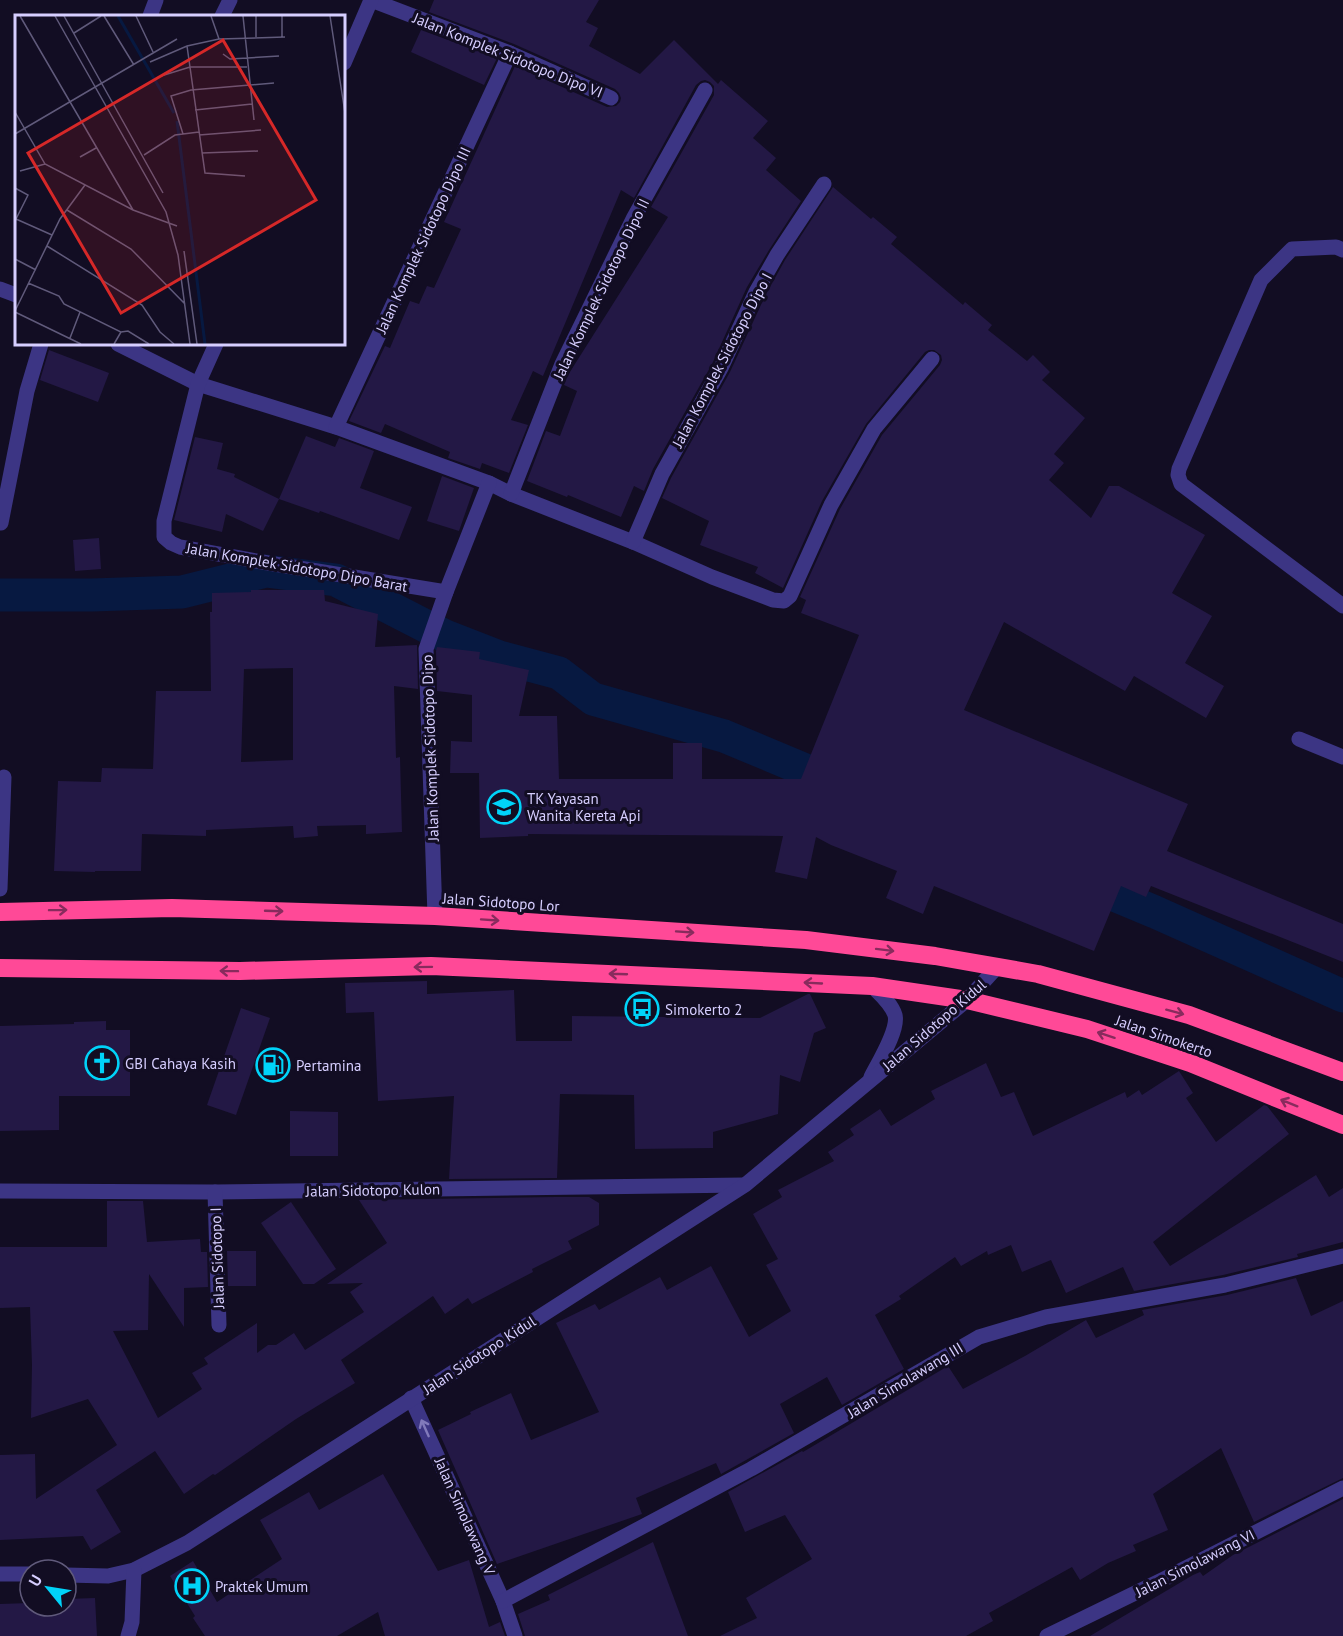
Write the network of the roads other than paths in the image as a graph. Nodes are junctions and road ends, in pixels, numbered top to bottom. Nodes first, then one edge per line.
1 (156, 0) edge
2 (230, 0) edge
3 (371, 0) edge
4 (150, 15) edge
5 (222, 15) edge
6 (510, 53) junction
7 (345, 61) edge
8 (705, 90) dead end
9 (611, 98) dead end
10 (824, 184) dead end
11 (1343, 250) edge
12 (0, 289) edge
13 (15, 295) edge
14 (41, 345) edge
15 (120, 345) edge
16 (216, 345) edge
17 (932, 359) dead end
18 (198, 384) junction
19 (336, 427) junction
20 (489, 483) junction
21 (511, 494) junction
22 (1, 523) edge
23 (633, 543) junction
24 (446, 592) junction
25 (1343, 606) edge
26 (1299, 739) dead end
27 (1343, 757) edge
28 (4, 777) dead end
29 (0, 889) edge
30 (0, 912) edge
31 (435, 916) junction
32 (998, 966) junction
33 (0, 968) edge
34 (872, 986) junction
35 (967, 1000) junction
36 (1343, 1072) edge
37 (868, 1082) junction
38 (1343, 1125) edge
39 (746, 1185) junction
40 (0, 1191) edge
41 (216, 1192) junction
42 (1343, 1256) edge
43 (219, 1325) dead end
44 (411, 1398) junction
45 (1343, 1488) edge
46 (134, 1570) junction
47 (0, 1574) edge
48 (18, 1574) edge
49 (78, 1575) edge
50 (503, 1601) junction
51 (128, 1636) edge
52 (515, 1636) edge
53 (1047, 1636) edge

1 - 4 street
2 - 5 street
3 - 6 street, Jalan Komplek Sidotopo Dipo VI
3 - 7 street
6 - 9 street, Jalan Komplek Sidotopo Dipo VI
6 - 19 street, Jalan Komplek Sidotopo Dipo III
8 - 21 street, Jalan Komplek Sidotopo Dipo II
10 - 23 street, Jalan Komplek Sidotopo Dipo I
11 - 25 street
12 - 13 street
14 - 22 street
15 - 18 street
16 - 18 street, Jalan Komplek Sidotopo Dipo Barat
17 - 23 street
18 - 19 street
18 - 24 street, Jalan Komplek Sidotopo Dipo Barat
19 - 20 street
20 - 21 street
20 - 24 street, Jalan Komplek Sidotopo Dipo
21 - 23 street
24 - 31 street, Jalan Komplek Sidotopo Dipo
26 - 27 street
28 - 29 street
30 -> 31 highway, Jalan Sidotopo Lor
31 -> 32 highway, Jalan Sidotopo Lor
32 - 35 street, Jalan Sidotopo Kidul
32 -> 36 highway, Jalan Simokerto
34 -> 33 highway
34 - 35 highway
34 - 37 street, Jalan Sidotopo Kidul
35 - 37 street, Jalan Sidotopo Kidul
38 -> 35 highway, Jalan Simokerto
37 - 39 street, Jalan Sidotopo Kidul
39 - 41 street, Jalan Sidotopo Kulon
39 - 44 street, Jalan Sidotopo Kidul
40 - 41 street, Jalan Sidotopo Kulon
41 - 43 street, Jalan Sidotopo I
42 - 50 street, Jalan Simolawang III
44 - 46 street, Jalan Sidotopo Kidul
50 -> 44 street, Jalan Simolawang V
45 - 53 street, Jalan Simolawang VI
46 - 49 street, Jalan Sidotopo Kidul
46 - 51 street
47 - 48 street
50 - 52 street, Jalan Simolawang V

